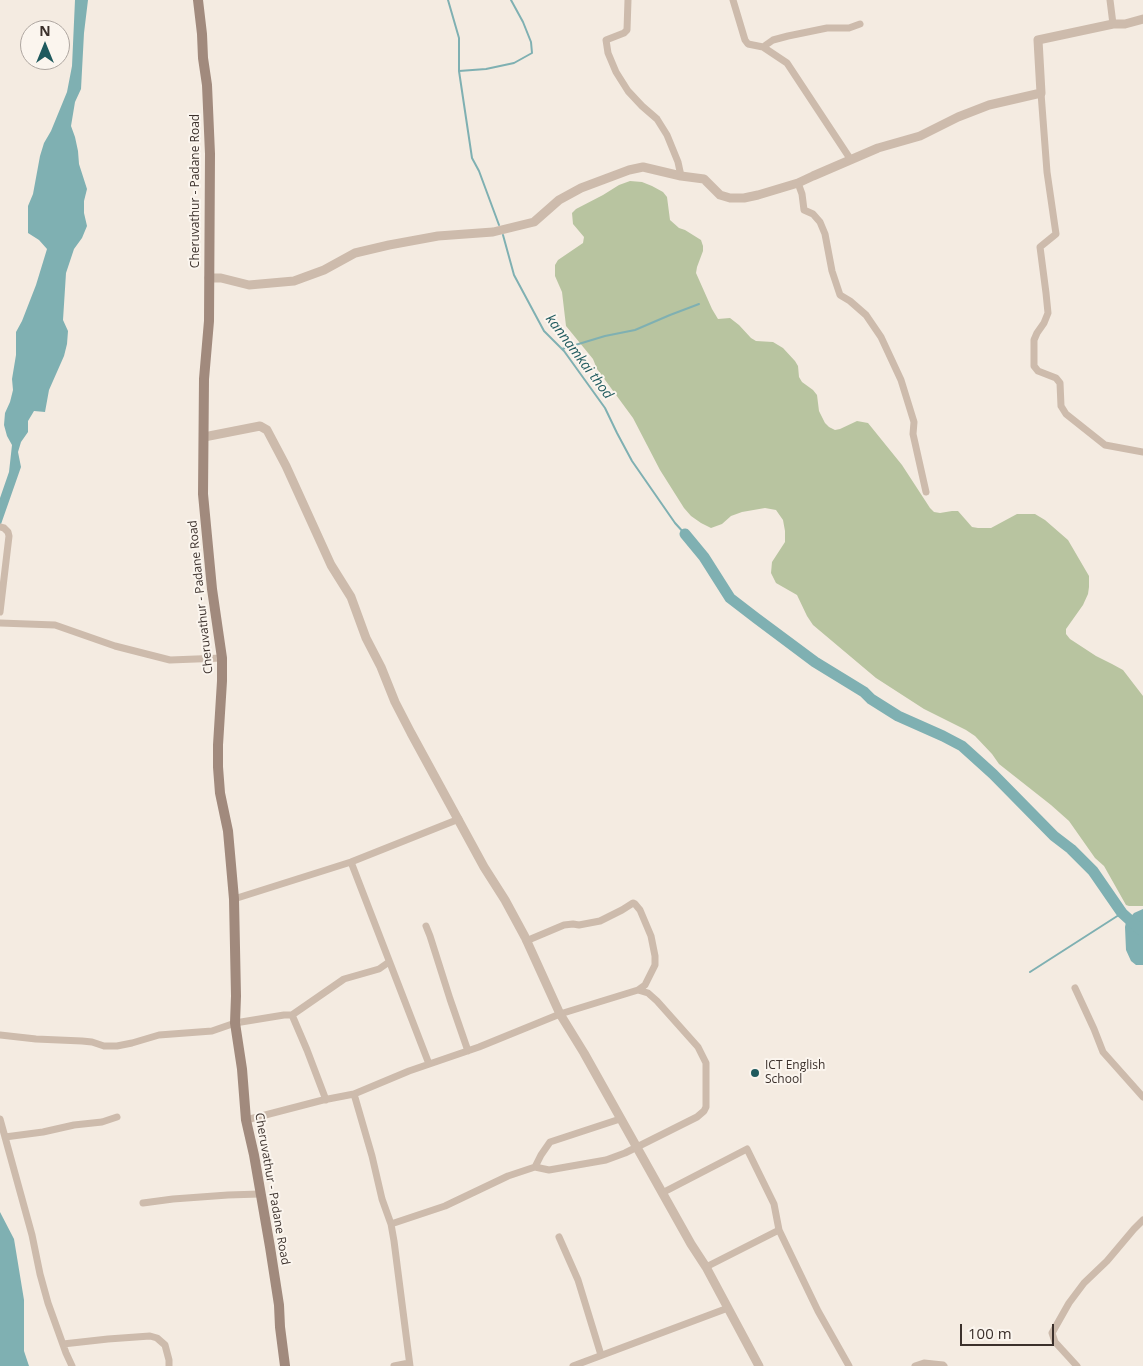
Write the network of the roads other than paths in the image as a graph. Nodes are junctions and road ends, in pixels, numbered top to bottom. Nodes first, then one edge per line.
1 (198, 0) edge
2 (628, 0) edge
3 (733, 0) edge
4 (1110, 0) edge
5 (1143, 19) edge
6 (860, 24) dead end
7 (1113, 24) junction
8 (763, 47) junction
9 (1041, 93) junction
10 (851, 160) junction
11 (681, 176) junction
12 (798, 183) junction
13 (209, 278) junction
14 (204, 437) junction
15 (1143, 452) edge
16 (926, 492) dead end
17 (2, 528) edge
18 (0, 612) edge
19 (0, 623) edge
20 (222, 658) junction
21 (459, 819) junction
22 (351, 862) junction
23 (234, 899) junction
24 (426, 926) dead end
25 (526, 941) junction
26 (389, 962) junction
27 (1075, 988) dead end
28 (638, 990) junction
29 (560, 1014) junction
30 (292, 1015) junction
31 (235, 1023) junction
32 (0, 1035) edge
33 (468, 1051) junction
34 (429, 1064) junction
35 (354, 1094) junction
36 (1143, 1097) edge
37 (326, 1100) junction
38 (117, 1117) dead end
39 (0, 1119) edge
40 (620, 1119) junction
41 (246, 1120) junction
42 (5, 1137) junction
43 (636, 1147) junction
44 (535, 1167) junction
45 (662, 1193) junction
46 (260, 1194) junction
47 (143, 1203) dead end
48 (1143, 1220) edge
49 (391, 1224) junction
50 (780, 1230) junction
51 (559, 1237) dead end
52 (706, 1267) junction
53 (728, 1308) junction
54 (63, 1344) junction
55 (601, 1355) junction
56 (410, 1364) edge
57 (72, 1366) edge
58 (169, 1366) edge
59 (285, 1366) edge
60 (394, 1366) edge
61 (573, 1366) edge
62 (759, 1366) edge
63 (849, 1366) edge
64 (915, 1366) edge
65 (944, 1366) edge
66 (1077, 1366) edge

1 - 13 main road, Cheruvathur - Padane Road
2 - 11 street
3 - 8 street
4 - 7 street
5 - 7 street
6 - 8 street
7 - 9 street
8 - 10 street
9 - 10 street
9 - 15 street
10 - 12 street
11 - 12 street
11 - 13 street
12 - 16 street
13 - 14 main road, Cheruvathur - Padane Road
14 - 20 main road, Cheruvathur - Padane Road
14 - 21 street
17 - 18 street
19 - 20 street
20 - 23 main road, Cheruvathur - Padane Road
21 - 22 street
21 - 25 street
22 - 23 street
22 - 26 street
23 - 31 main road, Cheruvathur - Padane Road
24 - 33 street
25 - 28 street
25 - 29 street
26 - 30 street
26 - 34 street
27 - 36 street
28 - 29 street
28 - 43 street
29 - 33 street
29 - 40 street
30 - 31 street
30 - 37 street
31 - 32 street
31 - 41 main road, Cheruvathur - Padane Road
33 - 34 street
34 - 35 street
35 - 37 street
35 - 49 street
37 - 41 street
38 - 42 street
39 - 42 street
40 - 43 street
40 - 44 street
41 - 46 main road, Cheruvathur - Padane Road
42 - 54 street
43 - 44 street
43 - 45 street
44 - 49 street
45 - 50 street
45 - 52 street
46 - 47 street
46 - 59 main road, Cheruvathur - Padane Road
48 - 66 street
49 - 56 street
50 - 52 street
50 - 63 street
51 - 55 street
52 - 53 street
53 - 55 street
53 - 62 street
54 - 57 street
54 - 58 street
55 - 61 street
56 - 60 street
64 - 65 street

